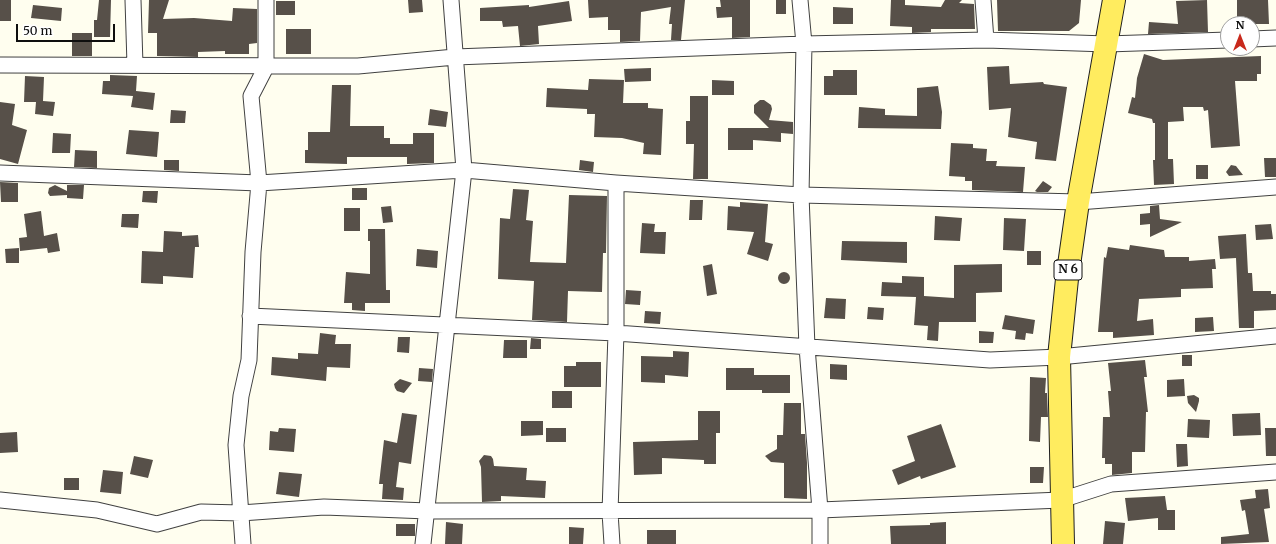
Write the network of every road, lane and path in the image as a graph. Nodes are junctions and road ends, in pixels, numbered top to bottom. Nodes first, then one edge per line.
1 (133, 0) edge
2 (266, 0) edge
3 (451, 0) edge
4 (800, 0) edge
5 (983, 0) edge
6 (1114, 0) edge
7 (1276, 38) edge
8 (1260, 39) edge
9 (986, 40) junction
10 (1220, 40) edge
11 (804, 44) junction
12 (1107, 44) junction
13 (455, 57) junction
14 (0, 65) edge
15 (135, 65) junction
16 (266, 67) junction
17 (464, 170) junction
18 (0, 173) edge
19 (259, 183) junction
20 (616, 183) junction
21 (1276, 187) edge
22 (801, 194) junction
23 (1078, 202) junction
24 (250, 316) junction
25 (447, 325) junction
26 (616, 333) junction
27 (1276, 336) edge
28 (807, 347) junction
29 (1059, 357) junction
30 (1276, 472) edge
31 (0, 500) edge
32 (1061, 500) junction
33 (820, 510) junction
34 (428, 511) junction
35 (610, 512) junction
36 (241, 513) junction
37 (243, 544) edge
38 (424, 544) edge
39 (612, 544) edge
40 (820, 544) edge
41 (1063, 544) edge

1 - 15 street
2 - 16 street
3 - 13 street
4 - 11 street
5 - 9 street
6 - 12 main road, N 6
7 - 8 street
9 - 11 street
9 - 12 street
10 - 12 street
11 - 13 street
11 - 22 street
12 - 23 main road, N 6
13 - 16 street
13 - 17 street
14 - 15 street
15 - 16 street
16 - 19 street
17 - 19 street
17 - 20 street
17 - 25 street
18 - 19 street
19 - 24 street
20 - 22 street
20 - 26 street
21 - 23 street
22 - 23 street
22 - 28 street
23 - 29 main road, N 6
24 - 25 street
24 - 36 street
25 - 26 street
25 - 34 street
26 - 28 street
26 - 35 street
27 - 29 street
28 - 29 street
28 - 33 street
29 - 32 main road, N 6
30 - 32 street
31 - 36 street
32 - 33 street
32 - 41 main road, N 6
33 - 35 street
33 - 40 street
34 - 35 street
34 - 36 street
34 - 38 street
35 - 39 street
36 - 37 street

